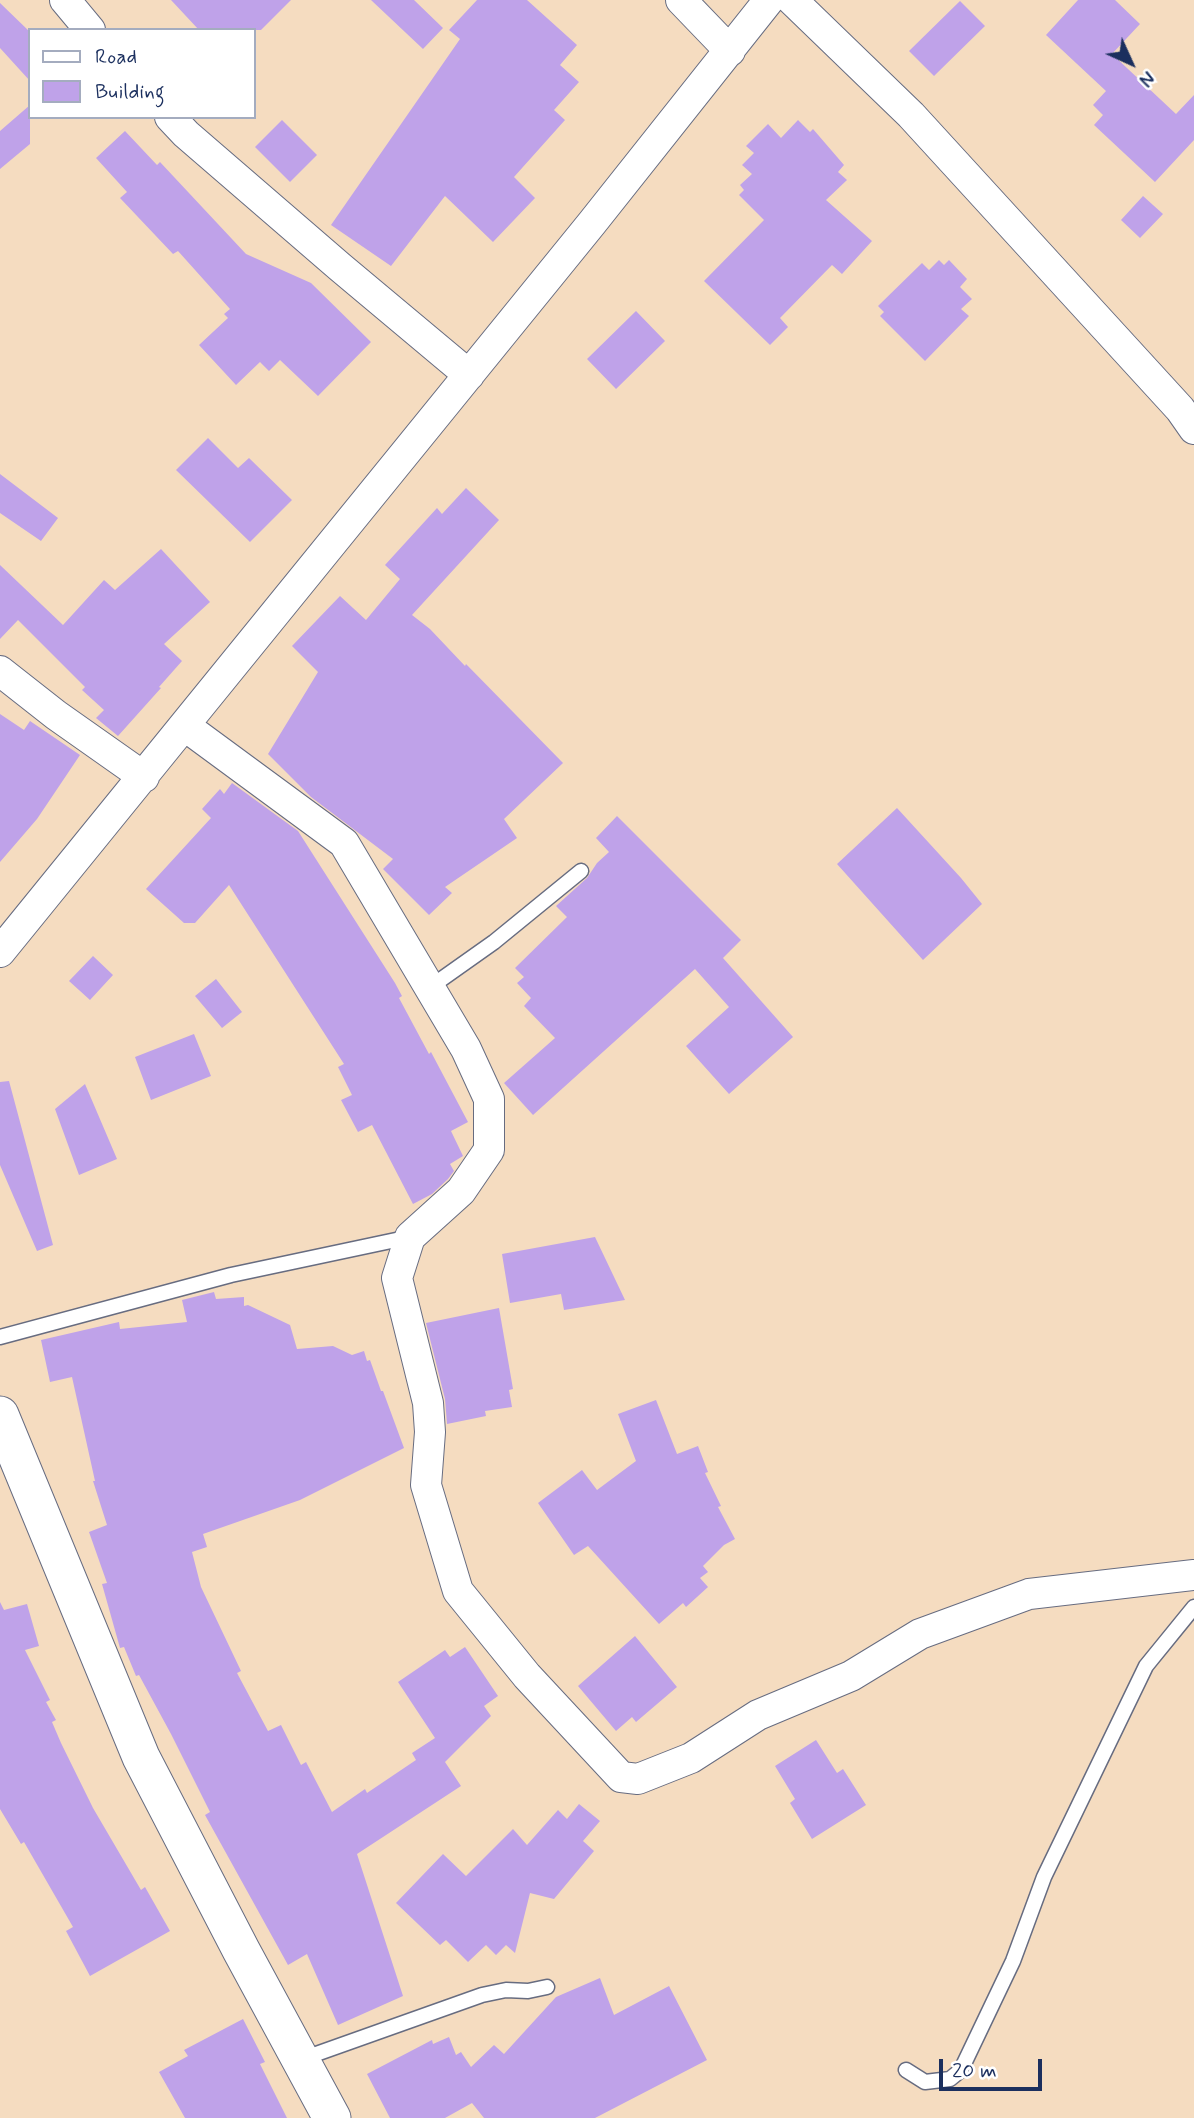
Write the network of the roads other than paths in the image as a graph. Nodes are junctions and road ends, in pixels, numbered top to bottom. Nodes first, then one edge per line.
1 (65, 0) edge
2 (681, 0) edge
3 (769, 0) edge
4 (792, 0) edge
5 (88, 28) edge
6 (730, 51) junction
7 (172, 119) edge
8 (468, 375) junction
9 (1194, 429) edge
10 (0, 671) edge
11 (185, 726) junction
12 (144, 777) junction
13 (580, 870) dead end
14 (0, 952) edge
15 (429, 988) junction
16 (410, 1237) junction
17 (0, 1338) edge
18 (2, 1425) edge
19 (1194, 1575) edge
20 (1194, 1607) edge
21 (547, 1987) dead end
22 (301, 2060) junction
23 (906, 2070) dead end
24 (332, 2118) edge

1 - 5 street
2 - 6 street
3 - 6 street
4 - 9 street
6 - 8 street
7 - 8 street
8 - 11 street
10 - 12 street
11 - 12 street
11 - 15 street
12 - 14 street
13 - 15 lane
15 - 16 street
16 - 17 lane
16 - 19 street
18 - 22 street
20 - 23 lane
21 - 22 lane
22 - 24 street

